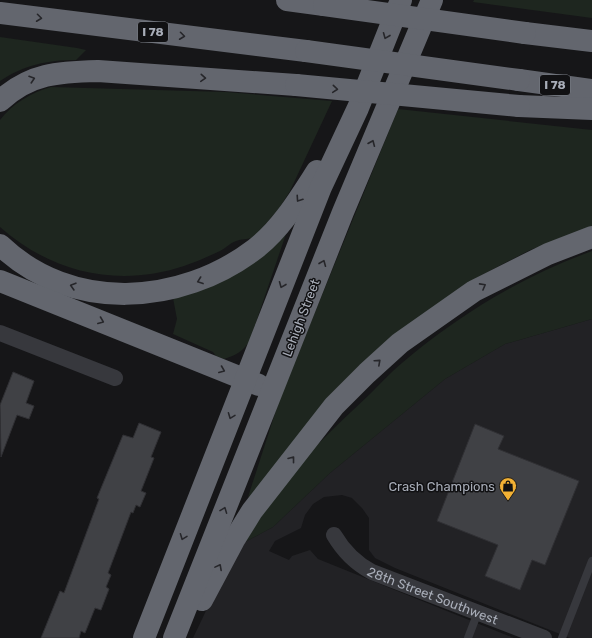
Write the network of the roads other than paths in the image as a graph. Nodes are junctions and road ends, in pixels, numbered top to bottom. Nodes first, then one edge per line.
1 (287, 0) edge
2 (401, 0) edge
3 (432, 0) edge
4 (0, 13) edge
5 (592, 41) edge
6 (592, 90) edge
7 (0, 101) edge
8 (358, 108) junction
9 (592, 109) edge
10 (592, 237) edge
11 (0, 245) edge
12 (0, 281) edge
13 (0, 333) edge
14 (115, 378) dead end
15 (245, 379) junction
16 (273, 391) junction
17 (334, 535) dead end
18 (592, 561) edge
19 (478, 612) junction
20 (144, 638) edge
21 (174, 638) edge
22 (181, 638) edge
23 (468, 638) edge
24 (544, 638) edge
25 (562, 638) edge

1 - 5 highway, bridge
2 -> 8 highway
16 -> 3 highway, Lehigh Street
4 -> 6 highway, I 78, bridge
7 -> 9 highway, bridge
8 -> 11 highway
8 -> 15 highway
22 -> 10 highway
12 -> 15 highway
13 - 14 street
15 - 16 highway
15 -> 20 highway
21 -> 16 highway, Lehigh Street
17 - 19 street, 28th Street Southwest
18 - 25 lane
19 - 23 lane
19 - 24 street, 28th Street Southwest

